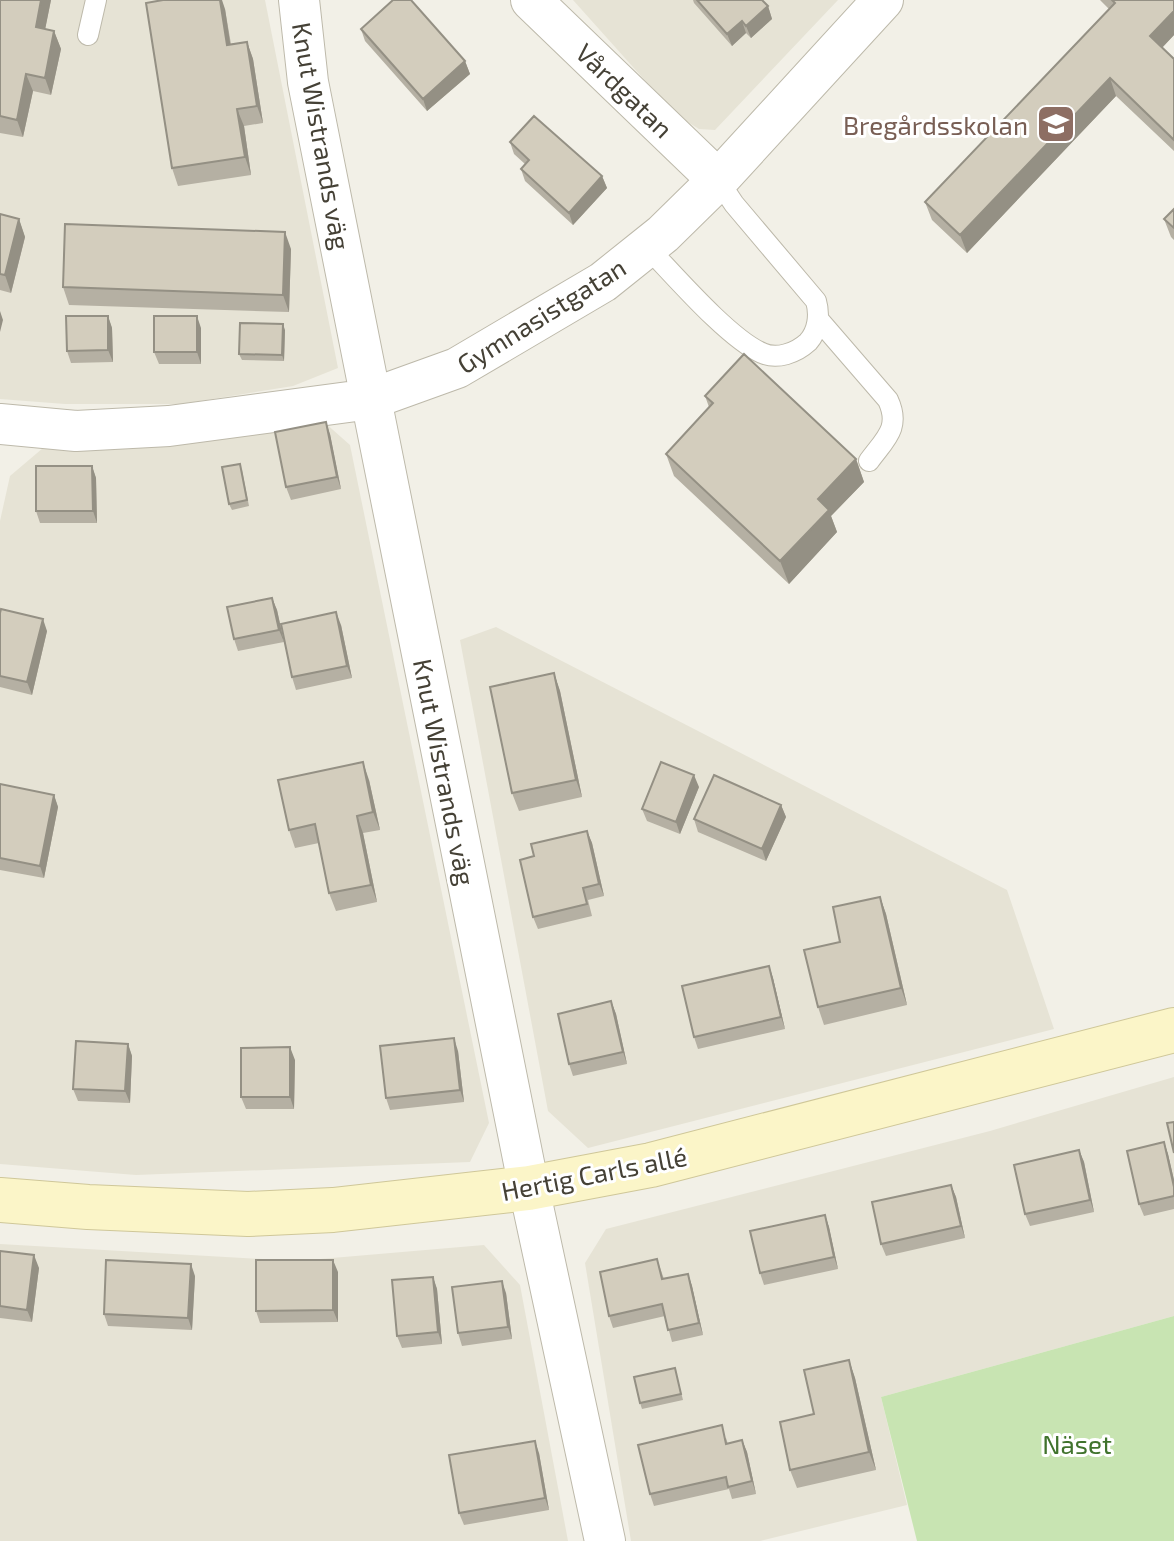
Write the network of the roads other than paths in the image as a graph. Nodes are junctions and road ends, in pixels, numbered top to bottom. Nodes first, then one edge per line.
1 (96, 0) edge
2 (299, 0) edge
3 (531, 0) edge
4 (883, 0) edge
5 (88, 35) dead end
6 (718, 180) junction
7 (647, 247) junction
8 (818, 319) junction
9 (371, 399) junction
10 (0, 424) edge
11 (869, 461) dead end
12 (1174, 1030) edge
13 (529, 1188) junction
14 (0, 1200) edge
15 (605, 1541) edge

1 - 5 lane
2 - 9 street, Knut Wistrands väg
3 - 6 street, Vårdgatan
4 - 6 street, Gymnasistgatan
6 - 7 street, Gymnasistgatan
6 - 8 lane
7 - 8 lane
7 - 9 street, Gymnasistgatan
8 - 11 lane
9 - 10 street, Gymnasistgatan
9 - 13 street, Knut Wistrands väg
12 - 13 street, Hertig Carls allé
13 - 14 street, Hertig Carls allé
13 - 15 street, Knut Wistrands väg

